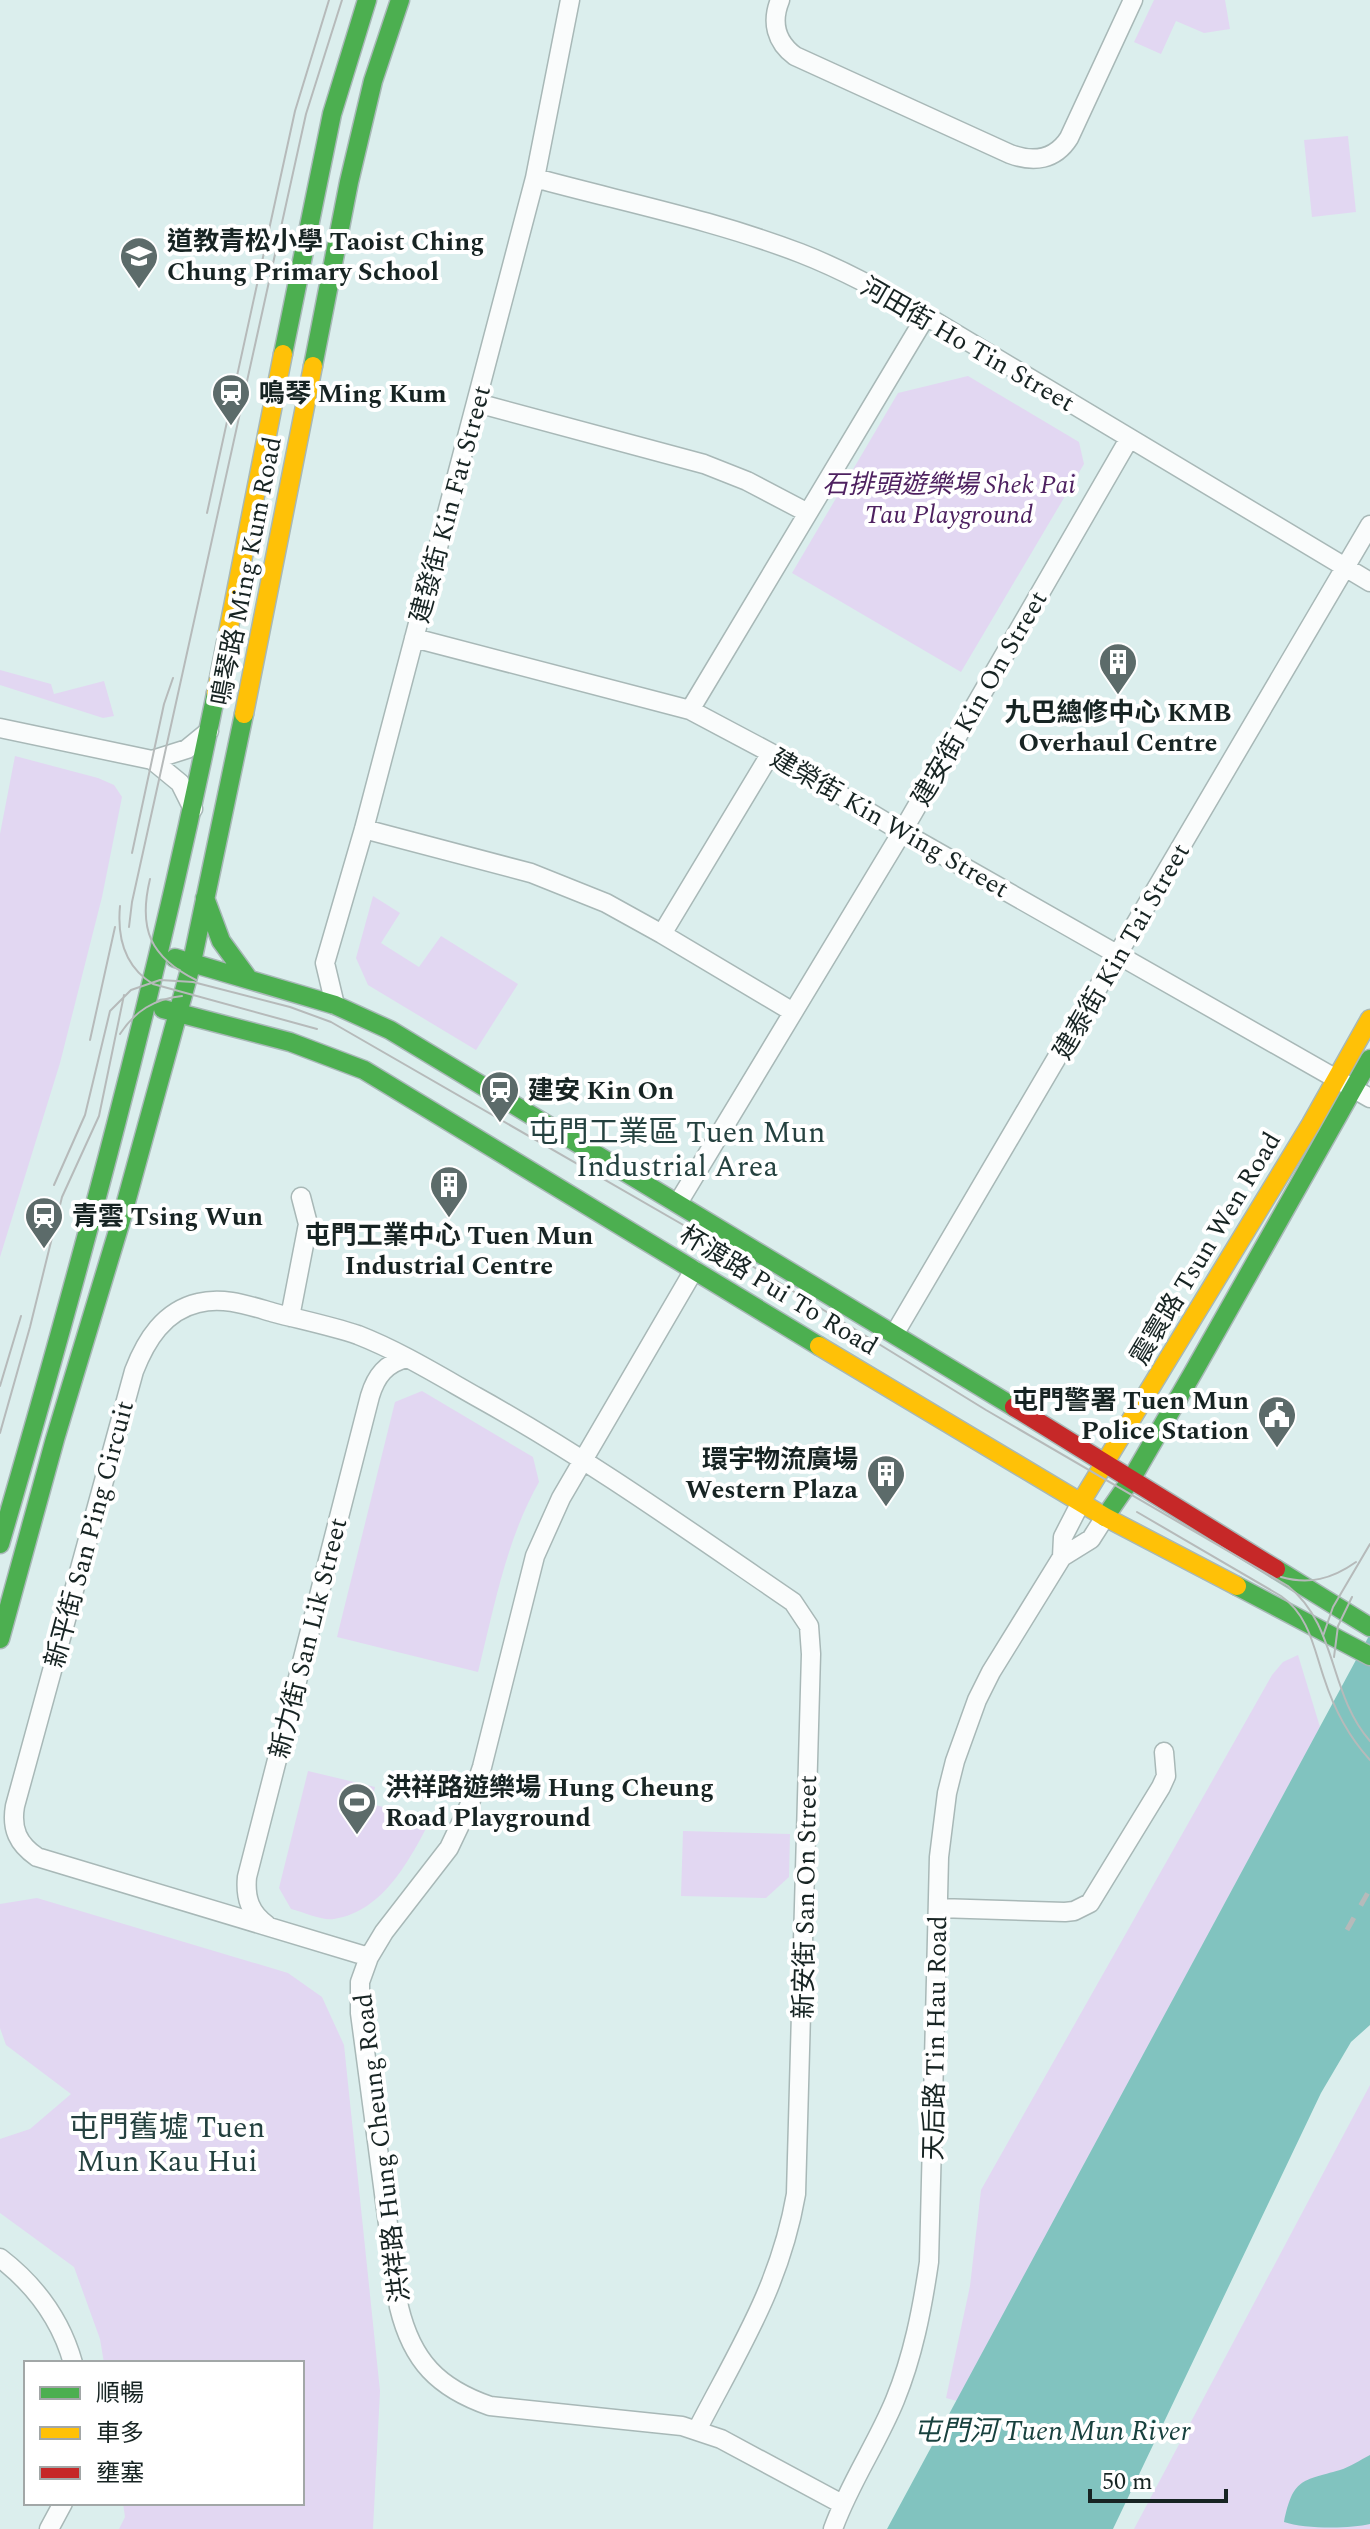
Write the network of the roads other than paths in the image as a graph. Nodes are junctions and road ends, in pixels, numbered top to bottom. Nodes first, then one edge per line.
1 (367, 0) edge
2 (400, 0) edge
3 (570, 0) edge
4 (780, 0) edge
5 (1133, 0) edge
6 (535, 178) junction
7 (926, 316) junction
8 (477, 403) junction
9 (1129, 439) junction
10 (808, 513) junction
11 (1370, 525) edge
12 (1346, 568) junction
13 (1370, 582) edge
14 (414, 638) junction
15 (690, 710) junction
16 (0, 728) edge
17 (209, 730) junction
18 (771, 753) junction
19 (152, 760) junction
20 (193, 810) junction
21 (364, 829) junction
22 (902, 832) junction
23 (205, 898) junction
24 (662, 934) junction
25 (160, 954) junction
26 (1119, 954) junction
27 (192, 962) junction
28 (250, 980) junction
29 (147, 1005) junction
30 (335, 1005) junction
31 (793, 1012) junction
32 (177, 1013) junction
33 (1370, 1019) edge
34 (1370, 1059) edge
35 (1337, 1079) junction
36 (1362, 1094) edge
37 (301, 1197) dead end
38 (678, 1203) junction
39 (694, 1270) junction
40 (290, 1317) junction
41 (895, 1333) junction
42 (407, 1358) junction
43 (584, 1459) junction
44 (1105, 1462) junction
45 (1132, 1478) junction
46 (1081, 1502) junction
47 (1105, 1517) junction
48 (0, 1544) edge
49 (1062, 1557) junction
50 (1368, 1625) edge
51 (0, 1639) edge
52 (1370, 1656) edge
53 (1164, 1752) dead end
54 (938, 1908) junction
55 (271, 1927) junction
56 (369, 1957) junction
57 (0, 2258) edge
58 (72, 2361) edge
59 (697, 2430) junction
60 (842, 2504) junction
61 (62, 2505) edge
62 (49, 2529) edge
63 (833, 2529) edge

1 - 17 main road, 鳴琴路 Ming Kum Road
2 - 23 main road, 鳴琴路 Ming Kum Road
3 - 6 street, 建發街 Kin Fat Street
4 - 5 street
6 - 7 street, 河田街 Ho Tin Street
6 - 8 street, 建發街 Kin Fat Street
7 - 9 street, 河田街 Ho Tin Street
7 - 10 street
8 - 10 street
8 - 14 street, 建發街 Kin Fat Street
9 - 12 street, 河田街 Ho Tin Street
9 - 22 street, 建安街 Kin On Street
10 - 15 street
11 - 12 street, 建泰街 Kin Tai Street
12 - 13 street, 河田街 Ho Tin Street
12 - 26 street, 建泰街 Kin Tai Street
14 - 15 street, 建榮街 Kin Wing Street
14 - 21 street, 建發街 Kin Fat Street
15 - 18 street, 建榮街 Kin Wing Street
16 - 19 street
17 - 19 street
17 - 20 main road, 鳴琴路 Ming Kum Road
18 - 22 street, 建榮街 Kin Wing Street
18 - 24 street
19 - 20 street
20 - 25 main road, 鳴琴路 Ming Kum Road
21 - 24 street
21 - 30 street, 建發街 Kin Fat Street
22 - 26 street, 建榮街 Kin Wing Street
22 - 31 street, 建安街 Kin On Street
23 - 27 main road, 鳴琴路 Ming Kum Road
23 - 28 main road
24 - 31 street
25 - 27 main road, 杯渡路 Pui To Road
25 - 29 main road, 鳴琴路 Ming Kum Road
26 - 35 street, 建榮街 Kin Wing Street
26 - 41 street, 建泰街 Kin Tai Street
27 - 28 main road, 杯渡路 Pui To Road
27 - 32 main road, 鳴琴路 Ming Kum Road
28 - 30 main road, 杯渡路 Pui To Road
29 - 32 main road, 杯渡路 Pui To Road
29 - 48 main road, 鳴琴路 Ming Kum Road
30 - 38 main road, 杯渡路 Pui To Road
31 - 38 street, 建安街 Kin On Street
32 - 39 main road, 杯渡路 Pui To Road
32 - 51 main road, 鳴琴路 Ming Kum Road
33 - 35 main road, 震寰路 Tsun Wen Road
34 - 36 main road, 震寰路 Tsun Wen Road
35 - 36 street, 建榮街 Kin Wing Street
35 - 44 main road, 震寰路 Tsun Wen Road
36 - 45 main road, 震寰路 Tsun Wen Road
37 - 40 street
38 - 41 main road, 杯渡路 Pui To Road
39 - 43 street, 洪祥路 Hung Cheung Road
39 - 46 main road, 杯渡路 Pui To Road
40 - 42 street, 新平街 San Ping Circuit
40 - 55 street, 新平街 San Ping Circuit
41 - 44 main road, 杯渡路 Pui To Road
42 - 43 street, 新平街 San Ping Circuit
42 - 55 street, 新力街 San Lik Street
43 - 56 street, 洪祥路 Hung Cheung Road
43 - 59 street, 新安街 San On Street
44 - 45 main road, 杯渡路 Pui To Road
44 - 46 main road, 震寰路 Tsun Wen Road
45 - 47 main road, 震寰路 Tsun Wen Road
45 - 50 main road, 杯渡路 Pui To Road
46 - 47 main road, 杯渡路 Pui To Road
46 - 49 street, 天后路 Tin Hau Road
47 - 49 street, 天后路 Tin Hau Road
47 - 52 main road, 杯渡路 Pui To Road
49 - 54 street, 天后路 Tin Hau Road
53 - 54 street
54 - 60 street, 天后路 Tin Hau Road
55 - 56 street, 新平街 San Ping Circuit
56 - 59 street, 洪祥路 Hung Cheung Road
57 - 58 street
59 - 60 street, 洪祥路 Hung Cheung Road
60 - 63 street, 天后路 Tin Hau Road
61 - 62 street

